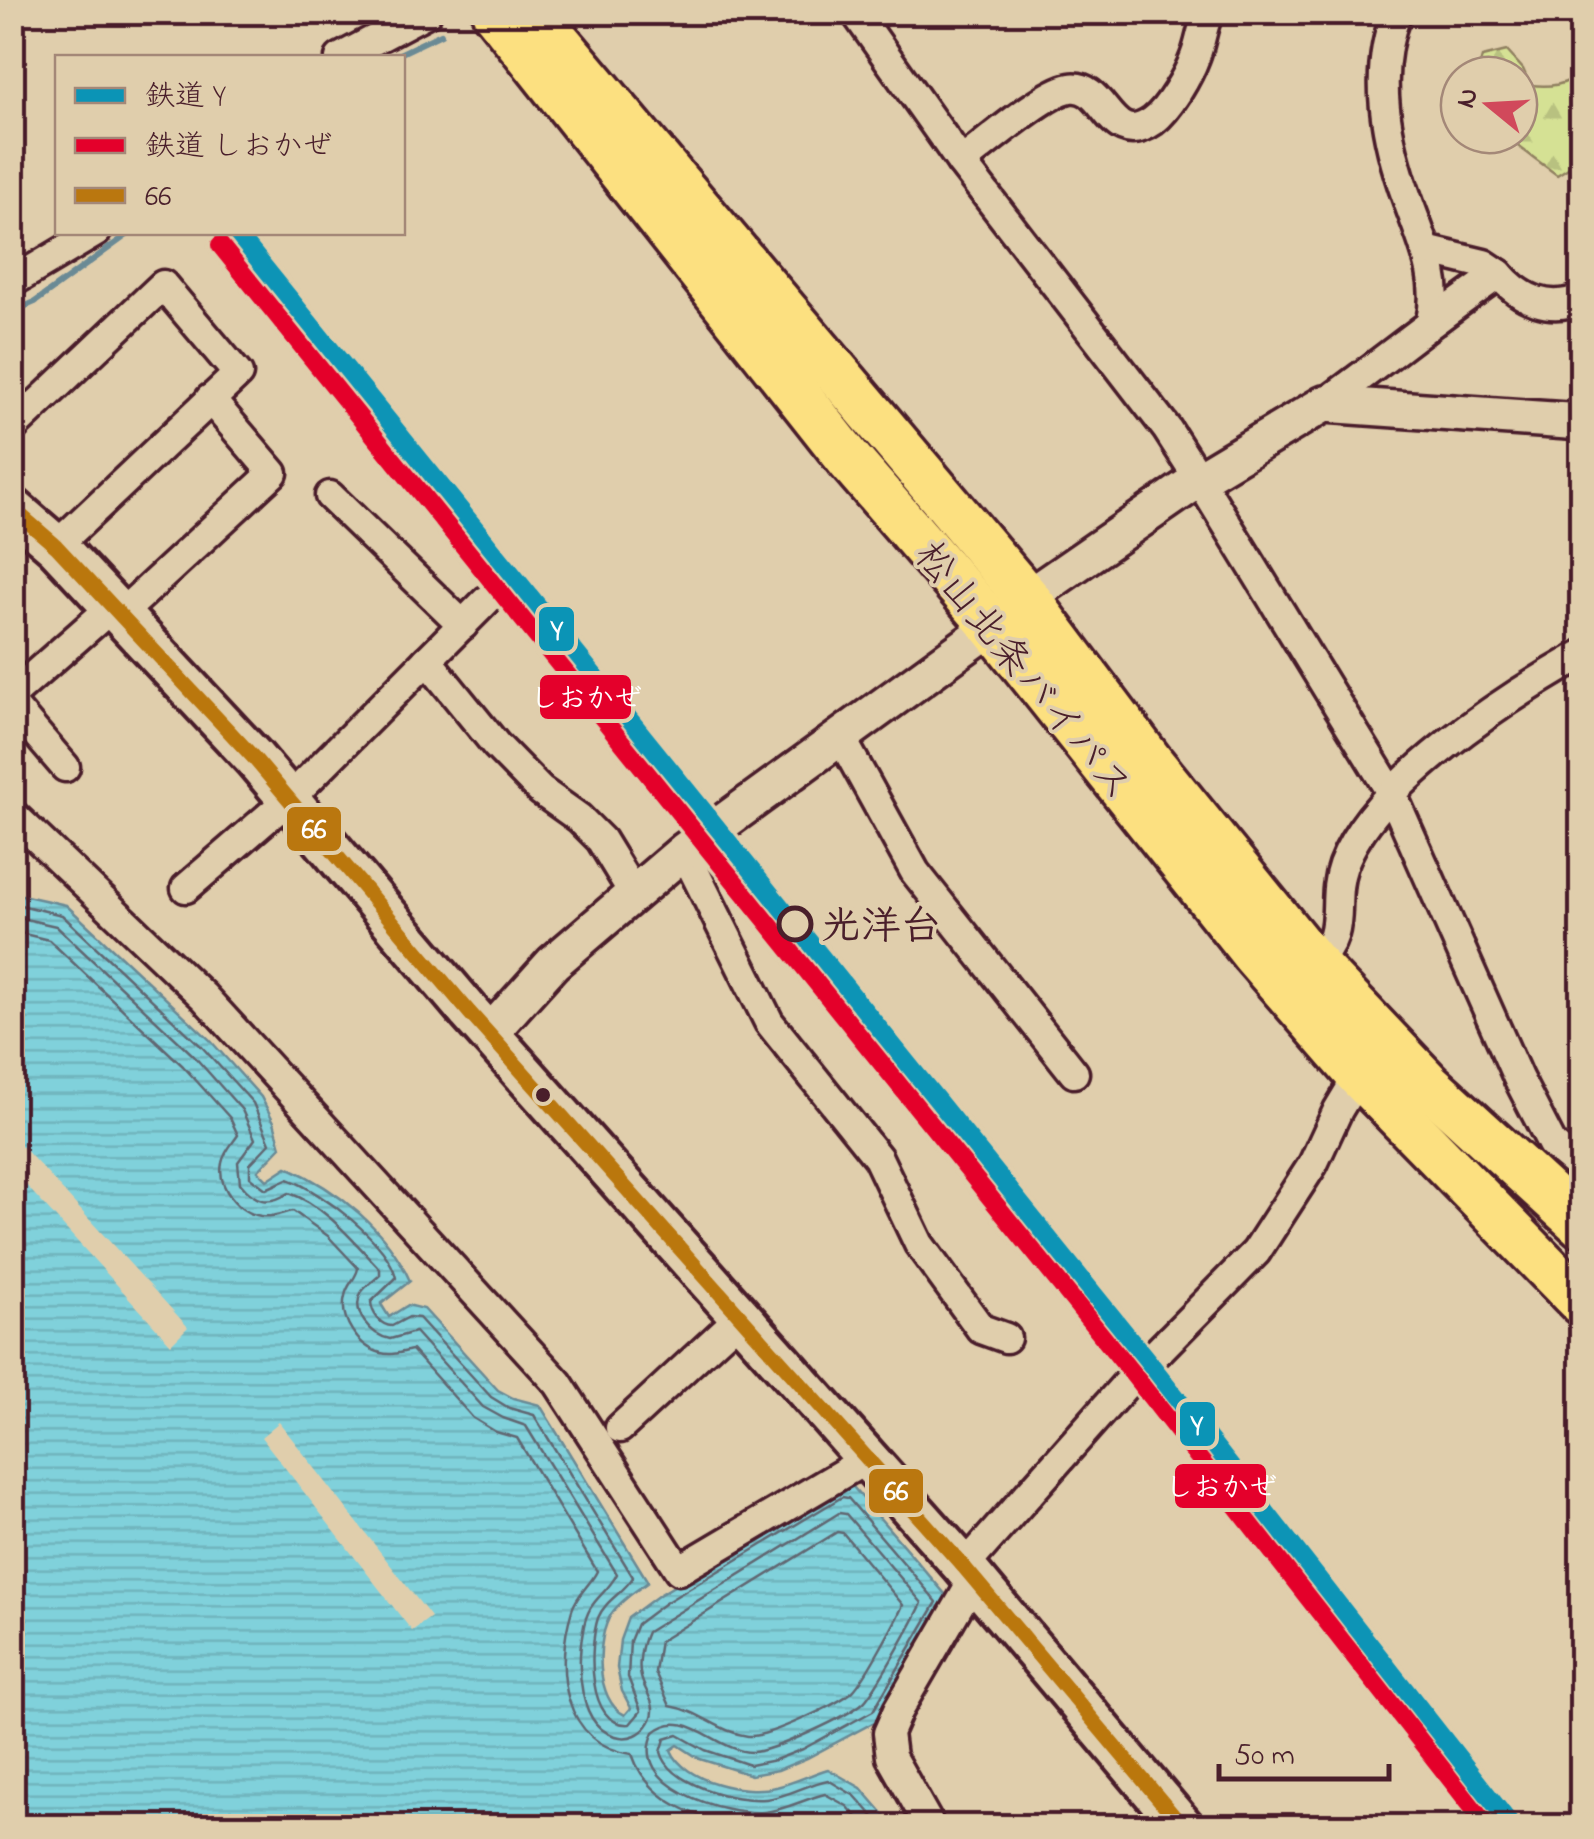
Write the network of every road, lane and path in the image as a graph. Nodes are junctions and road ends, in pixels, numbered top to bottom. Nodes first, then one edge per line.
1 (427, 12) edge
2 (496, 12) edge
3 (534, 12) edge
4 (855, 12) edge
5 (1208, 12) edge
6 (1398, 12) edge
7 (346, 55) edge
8 (961, 162) junction
9 (91, 235) edge
10 (1426, 250) junction
11 (1499, 274) junction
12 (12, 282) edge
13 (1582, 298) edge
14 (1431, 320) junction
15 (210, 400) junction
16 (1324, 404) junction
17 (1582, 422) edge
18 (12, 428) edge
19 (1199, 479) junction
20 (330, 496) dead end
21 (12, 508) edge
22 (56, 546) junction
23 (486, 601) dead end
24 (117, 610) junction
25 (1010, 612) junction
26 (463, 625) junction
27 (1582, 655) edge
28 (427, 660) junction
29 (12, 695) edge
30 (12, 705) edge
31 (840, 736) junction
32 (65, 766) dead end
33 (1392, 794) junction
34 (289, 799) junction
35 (12, 814) edge
36 (684, 851) junction
37 (186, 888) dead end
38 (634, 894) junction
39 (1314, 964) junction
40 (488, 1034) junction
41 (1074, 1073) dead end
42 (1359, 1075) junction
43 (1562, 1160) edge
44 (1582, 1225) edge
45 (1582, 1303) edge
46 (741, 1316) junction
47 (1006, 1338) dead end
48 (620, 1428) dead end
49 (868, 1459) junction
50 (969, 1573) junction
51 (930, 1826) edge
52 (1182, 1826) edge

1 - 7 street
2 - 25 highway, 松山北条バイパス
3 - 25 highway, 松山北条バイパス
4 - 8 street
5 - 8 street
6 - 10 street
8 - 19 street
9 - 12 street
10 - 11 street
10 - 14 street
11 - 13 street
11 - 14 street
14 - 16 street
15 - 18 street
15 - 22 street
15 - 24 street
16 - 17 street
16 - 19 street
19 - 25 street
19 - 33 street
20 - 26 street
21 - 22 main road
22 - 24 main road
23 - 26 street
24 - 29 street
24 - 34 main road
25 - 31 street
25 - 39 highway, 松山北条バイパス
25 - 42 highway, 松山北条バイパス
26 - 28 street
27 - 33 street
28 - 34 street
28 - 38 street
30 - 32 street
31 - 36 street
31 - 41 street
33 - 39 street
33 - 43 street
34 - 37 street
34 - 40 main road
35 - 49 street
36 - 38 street
36 - 47 street
38 - 40 street
39 - 43 highway, 松山北条バイパス
40 - 46 main road
42 - 45 highway, 松山北条バイパス
42 - 50 street
43 - 44 highway, 松山北条バイパス
46 - 48 street
46 - 49 main road
49 - 50 main road
50 - 51 street
50 - 52 main road

